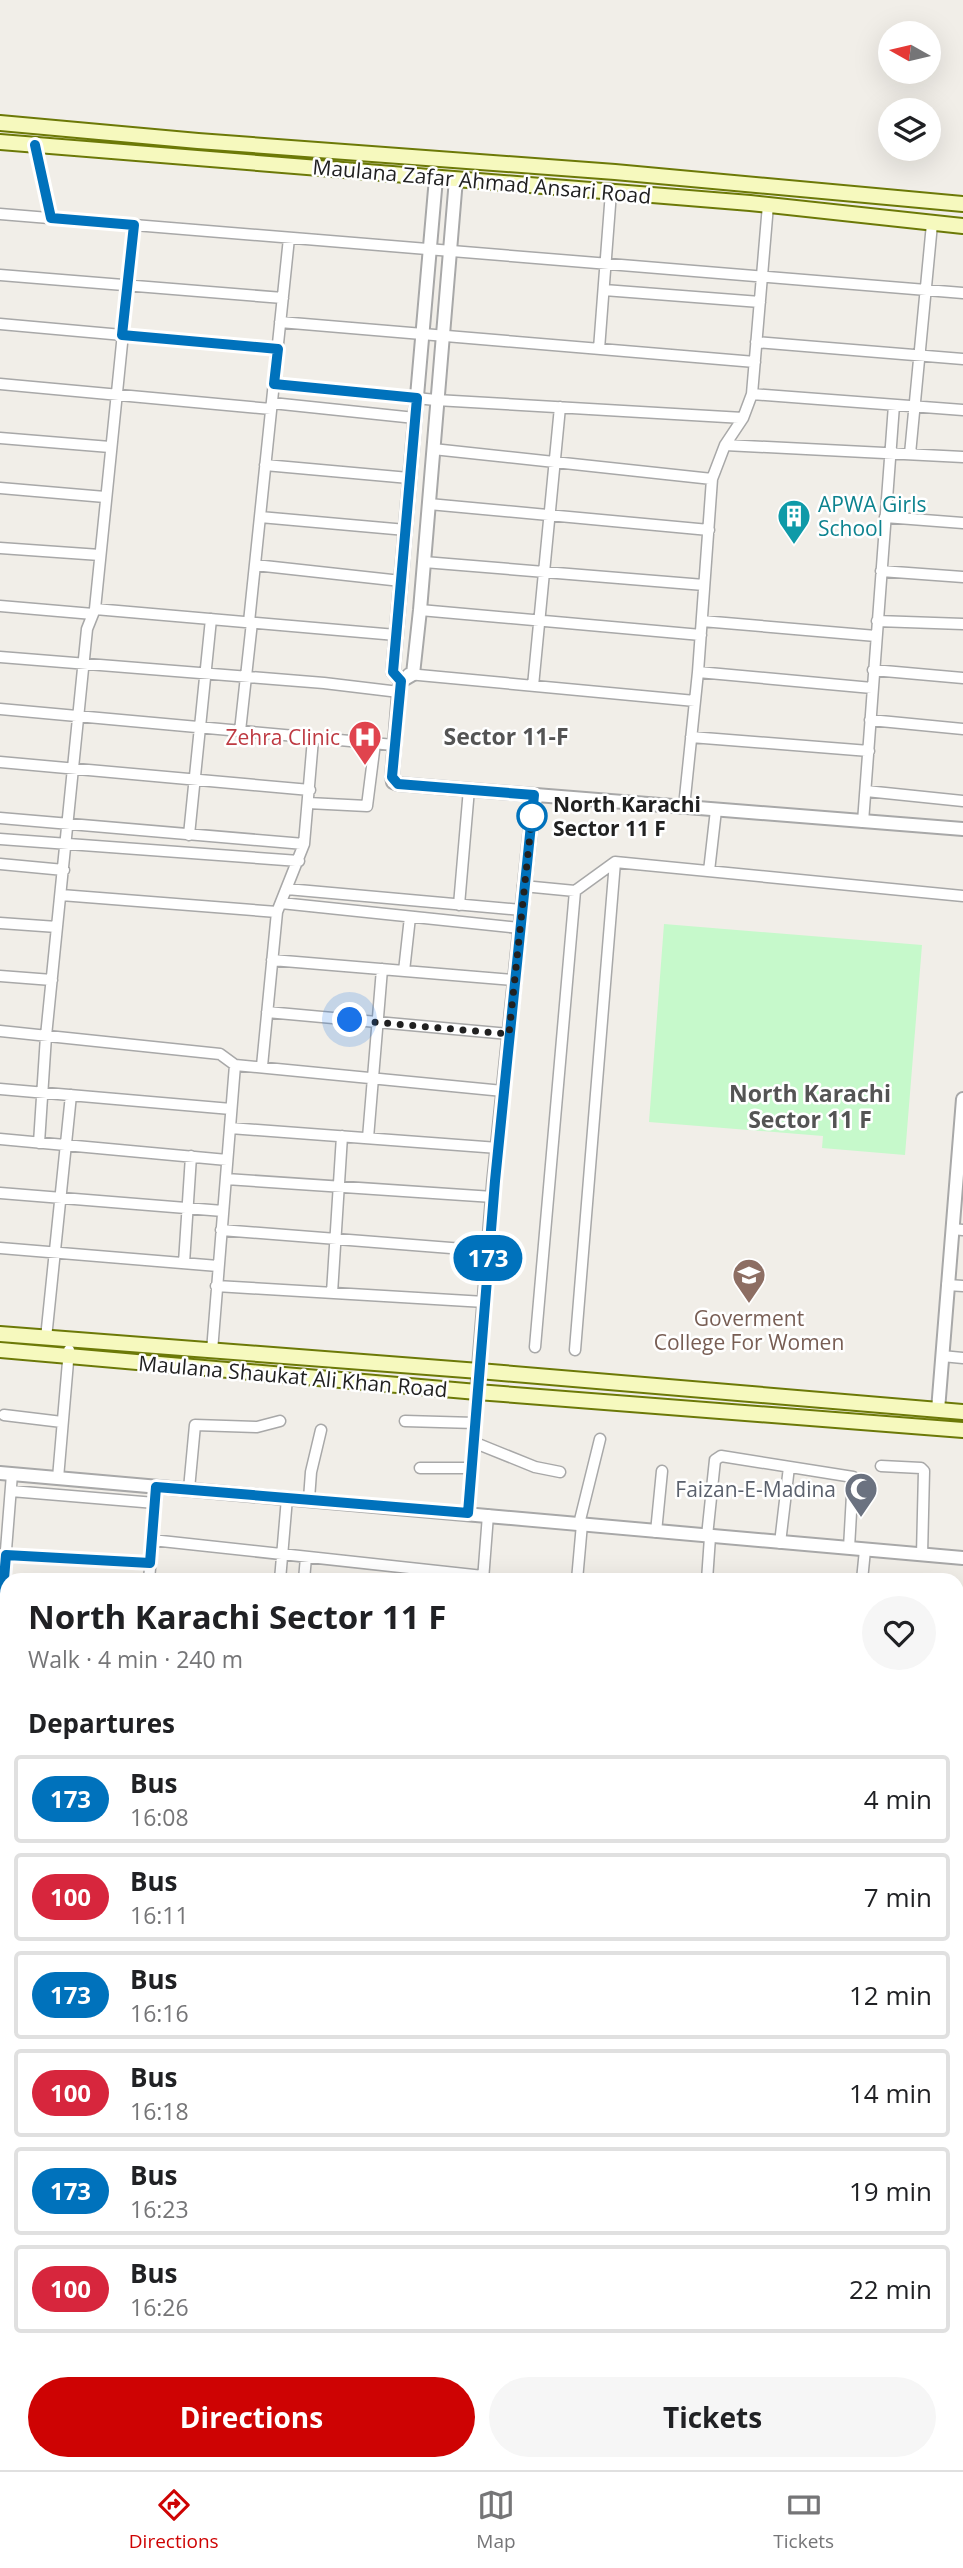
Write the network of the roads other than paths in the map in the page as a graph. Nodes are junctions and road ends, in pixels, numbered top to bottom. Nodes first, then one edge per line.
1 (0, 123) edge
2 (0, 142) edge
3 (35, 145) junction
4 (436, 178) junction
5 (456, 179) junction
6 (611, 192) junction
7 (963, 204) edge
8 (768, 205) junction
9 (0, 214) edge
10 (51, 218) junction
11 (932, 224) junction
12 (134, 225) junction
13 (963, 226) edge
14 (289, 238) junction
15 (429, 249) junction
16 (449, 250) junction
17 (606, 263) junction
18 (0, 275) edge
19 (762, 276) junction
20 (128, 285) junction
21 (604, 290) junction
22 (926, 290) junction
23 (963, 293) edge
24 (283, 298) junction
25 (760, 302) junction
26 (280, 322) junction
27 (0, 324) edge
28 (422, 334) junction
29 (122, 335) junction
30 (442, 336) junction
31 (756, 342) junction
32 (278, 349) junction
33 (599, 349) junction
34 (919, 356) junction
35 (963, 359) edge
36 (755, 362) junction
37 (0, 384) edge
38 (274, 384) junction
39 (752, 394) junction
40 (115, 395) junction
41 (417, 398) junction
42 (436, 400) junction
43 (894, 405) junction
44 (272, 406) junction
45 (560, 407) junction
46 (915, 407) junction
47 (963, 410) edge
48 (415, 418) junction
49 (743, 418) junction
50 (0, 438) edge
51 (725, 445) junction
52 (110, 447) junction
53 (433, 449) junction
54 (890, 453) junction
55 (910, 454) junction
56 (963, 457) edge
57 (555, 462) junction
58 (265, 465) junction
59 (410, 478) junction
60 (712, 479) junction
61 (0, 488) edge
62 (106, 497) junction
63 (429, 504) junction
64 (551, 515) junction
65 (260, 517) junction
66 (885, 517) junction
67 (963, 523) edge
68 (406, 530) junction
69 (709, 530) junction
70 (0, 548) edge
71 (100, 555) junction
72 (424, 562) junction
73 (255, 565) junction
74 (545, 572) junction
75 (881, 572) junction
76 (963, 577) edge
77 (401, 580) junction
78 (704, 585) junction
79 (0, 606) edge
80 (420, 610) junction
81 (94, 612) junction
82 (211, 619) junction
83 (540, 621) junction
84 (702, 621) junction
85 (877, 621) junction
86 (251, 622) junction
87 (963, 624) edge
88 (396, 635) junction
89 (701, 635) junction
90 (876, 636) junction
91 (0, 657) edge
92 (84, 663) junction
93 (873, 670) junction
94 (698, 672) junction
95 (205, 673) junction
96 (246, 677) junction
97 (963, 678) edge
98 (402, 680) junction
99 (533, 685) junction
100 (872, 688) junction
101 (695, 701) junction
102 (0, 709) edge
103 (79, 716) junction
104 (870, 720) junction
105 (200, 727) junction
106 (963, 729) edge
107 (240, 731) junction
108 (691, 737) junction
109 (313, 738) junction
110 (375, 743) junction
111 (394, 745) junction
112 (869, 751) junction
113 (0, 762) edge
114 (74, 768) junction
115 (195, 779) junction
116 (469, 789) junction
117 (310, 790) junction
118 (866, 791) junction
119 (534, 795) junction
120 (963, 801) edge
121 (308, 803) junction
122 (684, 807) junction
123 (716, 810) junction
124 (0, 818) edge
125 (863, 822) junction
126 (68, 824) junction
127 (963, 829) edge
128 (190, 835) junction
129 (0, 839) edge
130 (304, 844) junction
131 (66, 845) junction
132 (299, 861) junction
133 (615, 862) junction
134 (0, 864) edge
135 (64, 870) junction
136 (709, 871) junction
137 (523, 886) junction
138 (287, 889) junction
139 (575, 891) junction
140 (61, 895) junction
141 (963, 896) edge
142 (459, 905) junction
143 (279, 908) junction
144 (521, 910) junction
145 (410, 917) junction
146 (0, 923) edge
147 (57, 927) junction
148 (519, 928) junction
149 (272, 960) junction
150 (382, 969) junction
151 (404, 971) junction
152 (0, 976) edge
153 (52, 980) junction
154 (514, 980) junction
155 (267, 1012) junction
156 (377, 1022) junction
157 (0, 1031) edge
158 (509, 1034) junction
159 (46, 1036) junction
160 (235, 1065) junction
161 (262, 1066) junction
162 (373, 1078) junction
163 (0, 1089) edge
164 (503, 1091) junction
165 (42, 1092) junction
166 (71, 1095) junction
167 (963, 1099) edge
168 (963, 1107) edge
169 (231, 1109) junction
170 (230, 1128) junction
171 (342, 1136) junction
172 (368, 1138) junction
173 (0, 1139) edge
174 (39, 1143) junction
175 (66, 1145) junction
176 (498, 1148) junction
177 (191, 1156) junction
178 (227, 1160) junction
179 (960, 1168) edge
180 (226, 1179) junction
181 (338, 1186) junction
182 (0, 1193) edge
183 (493, 1197) junction
184 (61, 1198) junction
185 (187, 1208) junction
186 (223, 1211) junction
187 (221, 1230) junction
188 (958, 1230) edge
189 (335, 1239) junction
190 (0, 1248) edge
191 (489, 1251) junction
192 (55, 1253) junction
193 (184, 1263) junction
194 (218, 1266) junction
195 (947, 1285) junction
196 (216, 1286) junction
197 (963, 1286) edge
198 (332, 1293) junction
199 (485, 1302) junction
200 (0, 1335) edge
201 (46, 1338) junction
202 (535, 1347) dead end
203 (69, 1348) junction
204 (0, 1350) edge
205 (575, 1350) dead end
206 (212, 1351) junction
207 (942, 1356) junction
208 (963, 1358) edge
209 (479, 1371) junction
210 (477, 1392) junction
211 (938, 1410) junction
212 (963, 1412) edge
213 (4, 1415) dead end
214 (280, 1421) dead end
215 (62, 1422) junction
216 (405, 1422) dead end
217 (475, 1423) junction
218 (321, 1430) dead end
219 (963, 1430) edge
220 (600, 1439) dead end
221 (473, 1442) junction
222 (881, 1466) dead end
223 (789, 1467) junction
224 (420, 1468) dead end
225 (471, 1468) junction
226 (662, 1471) dead end
227 (560, 1472) dead end
228 (6, 1474) edge
229 (58, 1478) junction
230 (156, 1487) junction
231 (189, 1489) junction
232 (11, 1491) junction
233 (287, 1498) junction
234 (309, 1499) junction
235 (155, 1503) junction
236 (468, 1513) junction
237 (488, 1515) junction
238 (580, 1524) junction
239 (4, 1530) edge
240 (656, 1532) junction
241 (708, 1536) junction
242 (152, 1540) junction
243 (780, 1542) junction
244 (849, 1548) junction
245 (865, 1550) junction
246 (282, 1554) junction
247 (6, 1555) junction
248 (922, 1555) junction
249 (306, 1557) junction
250 (963, 1558) edge
251 (150, 1563) junction
252 (3, 1573) edge
253 (149, 1573) edge
254 (280, 1573) edge
255 (305, 1573) edge
256 (423, 1573) edge
257 (483, 1573) edge
258 (577, 1573) edge
259 (707, 1573) edge
260 (863, 1573) edge

1 - 7 main road, Maulana Zafar Ahmad Ansari Road
2 - 3 main road, Maulana Zafar Ahmad Ansari Road
3 - 4 main road, Maulana Zafar Ahmad Ansari Road
3 - 10 street
4 - 5 main road, Maulana Zafar Ahmad Ansari Road
4 - 15 street
5 - 6 main road, Maulana Zafar Ahmad Ansari Road
5 - 16 street
6 - 8 main road, Maulana Zafar Ahmad Ansari Road
6 - 17 street
8 - 11 main road, Maulana Zafar Ahmad Ansari Road
8 - 19 street
9 - 10 street
10 - 12 street
11 - 13 main road, Maulana Zafar Ahmad Ansari Road
11 - 22 street
12 - 14 street
12 - 20 street
14 - 15 street
14 - 24 street
15 - 16 street
15 - 28 street
16 - 17 street
16 - 30 street
17 - 19 street
17 - 21 street
18 - 20 street
19 - 22 street
19 - 25 street
20 - 24 street
20 - 29 street
21 - 25 street
21 - 33 street
22 - 23 street
22 - 34 street
24 - 26 street
25 - 31 street
26 - 28 street
26 - 32 street
27 - 29 street
28 - 30 street
28 - 41 street
29 - 32 street
29 - 40 street
30 - 33 street
30 - 42 street
31 - 34 street
31 - 36 street
32 - 38 street
33 - 36 street
34 - 35 street
34 - 46 street
36 - 39 street
37 - 40 street
38 - 41 street
38 - 44 street
39 - 43 street
39 - 49 street
40 - 44 street
40 - 52 street
41 - 42 street
41 - 48 street
42 - 45 street
42 - 53 street
43 - 46 street
43 - 54 street
44 - 48 street
44 - 58 street
45 - 49 street
45 - 57 street
46 - 47 street
46 - 55 street
48 - 59 street
49 - 51 street
50 - 52 street
51 - 54 street
51 - 60 street
52 - 62 street
53 - 57 street
53 - 63 street
54 - 55 street
54 - 66 street
55 - 56 street
57 - 60 street
57 - 64 street
58 - 59 street
58 - 65 street
59 - 68 street
60 - 69 street
61 - 62 street
62 - 71 street
63 - 64 street
63 - 72 street
64 - 69 street
64 - 74 street
65 - 68 street
65 - 73 street
66 - 67 street
66 - 75 street
68 - 77 street
69 - 78 street
70 - 71 street
71 - 81 street
72 - 74 street
72 - 80 street
73 - 77 street
73 - 86 street
74 - 78 street
74 - 83 street
75 - 76 street
75 - 85 street
77 - 88 street
78 - 84 street
79 - 81 street
80 - 83 street
80 - 98 street
81 - 82 street
81 - 92 street
82 - 86 street
82 - 95 street
83 - 89 street
83 - 99 street
84 - 89 street
84 - 90 street
85 - 87 street
85 - 90 street
86 - 88 street
86 - 96 street
88 - 98 street
89 - 94 street
90 - 93 street
91 - 92 street
92 - 95 street
92 - 103 street
93 - 97 street
93 - 100 street
94 - 100 street
94 - 101 street
95 - 96 street
95 - 105 street
96 - 98 street
96 - 107 street
98 - 99 street
98 - 111 street
99 - 101 street
100 - 104 street
101 - 108 street
102 - 103 street
103 - 105 street
103 - 114 street
104 - 106 street
104 - 112 street
105 - 107 street
105 - 115 street
107 - 109 street
108 - 112 street
108 - 122 street
109 - 110 street
109 - 117 street
110 - 111 street
110 - 121 street
111 - 116 street
112 - 118 street
113 - 114 street
114 - 115 street
114 - 126 street
115 - 117 street
115 - 128 street
116 - 119 street
116 - 142 street
117 - 121 street
118 - 120 street
118 - 125 street
119 - 122 street
119 - 137 street
121 - 130 street
122 - 123 street
123 - 125 street
123 - 136 street
124 - 126 street
125 - 127 street
126 - 128 street
126 - 131 street
128 - 130 street
129 - 131 street
130 - 132 street
131 - 132 street
131 - 135 street
132 - 138 street
133 - 136 street
133 - 139 street
133 - 205 street
134 - 135 street
135 - 140 street
136 - 141 street
137 - 139 street
137 - 144 street
138 - 142 street
138 - 143 street
139 - 202 street
140 - 143 street
140 - 147 street
142 - 144 street
143 - 145 street
143 - 149 street
144 - 148 street
145 - 148 street
145 - 151 street
146 - 147 street
147 - 153 street
148 - 154 street
149 - 150 street
149 - 155 street
150 - 151 street
150 - 156 street
151 - 154 street
152 - 153 street
153 - 159 street
154 - 158 street
155 - 156 street
155 - 161 street
156 - 158 street
156 - 162 street
157 - 159 street
158 - 164 street
159 - 160 street
159 - 165 street
160 - 161 street
160 - 169 street
161 - 162 street
162 - 164 street
162 - 172 street
163 - 165 street
164 - 176 street
165 - 166 street
165 - 174 street
166 - 169 street
166 - 175 street
167 - 168 street
168 - 179 street
169 - 170 street
170 - 171 street
170 - 178 street
171 - 172 street
171 - 181 street
172 - 176 street
173 - 174 street
174 - 175 street
175 - 177 street
175 - 184 street
176 - 183 street
177 - 178 street
177 - 185 street
178 - 180 street
179 - 188 street
180 - 181 street
180 - 186 street
181 - 183 street
181 - 189 street
182 - 184 street
183 - 191 street
184 - 185 street
184 - 192 street
185 - 186 street
185 - 193 street
186 - 187 street
187 - 189 street
187 - 194 street
188 - 195 street
189 - 191 street
189 - 198 street
190 - 192 street
191 - 199 street
192 - 193 street
192 - 201 street
193 - 194 street
194 - 196 street
195 - 197 street
195 - 207 street
196 - 198 street
196 - 206 street
198 - 199 street
199 - 209 street
200 - 201 main road, Maulana Shaukat Ali Khan Road
201 - 203 main road, Maulana Shaukat Ali Khan Road
203 - 204 main road, Maulana Shaukat Ali Khan Road
203 - 206 main road, Maulana Shaukat Ali Khan Road
203 - 210 main road, Maulana Shaukat Ali Khan Road
203 - 215 street
206 - 209 main road, Maulana Shaukat Ali Khan Road
207 - 208 street
207 - 211 street
209 - 210 street
209 - 211 main road, Maulana Shaukat Ali Khan Road
210 - 217 street
210 - 219 main road, Maulana Shaukat Ali Khan Road
211 - 212 main road, Maulana Shaukat Ali Khan Road
213 - 215 street
214 - 231 street
215 - 229 street
216 - 217 street
217 - 221 street
218 - 234 street
220 - 238 street
221 - 225 street
221 - 227 street
222 - 248 street
223 - 241 street
223 - 243 street
223 - 244 street
224 - 225 street
225 - 236 street
226 - 240 street
228 - 229 street
228 - 232 street
229 - 230 street
230 - 231 street
230 - 235 street
231 - 233 street
232 - 235 street
232 - 239 street
233 - 234 street
233 - 246 street
234 - 236 street
235 - 242 street
236 - 237 street
237 - 238 street
237 - 257 street
238 - 240 street
238 - 258 street
239 - 247 street
240 - 241 street
241 - 243 street
241 - 259 street
242 - 246 street
242 - 251 street
243 - 244 street
244 - 245 street
245 - 248 street
245 - 260 street
246 - 249 street
246 - 254 street
247 - 251 street
247 - 252 street
248 - 250 street
249 - 255 street
249 - 256 street
251 - 253 street

